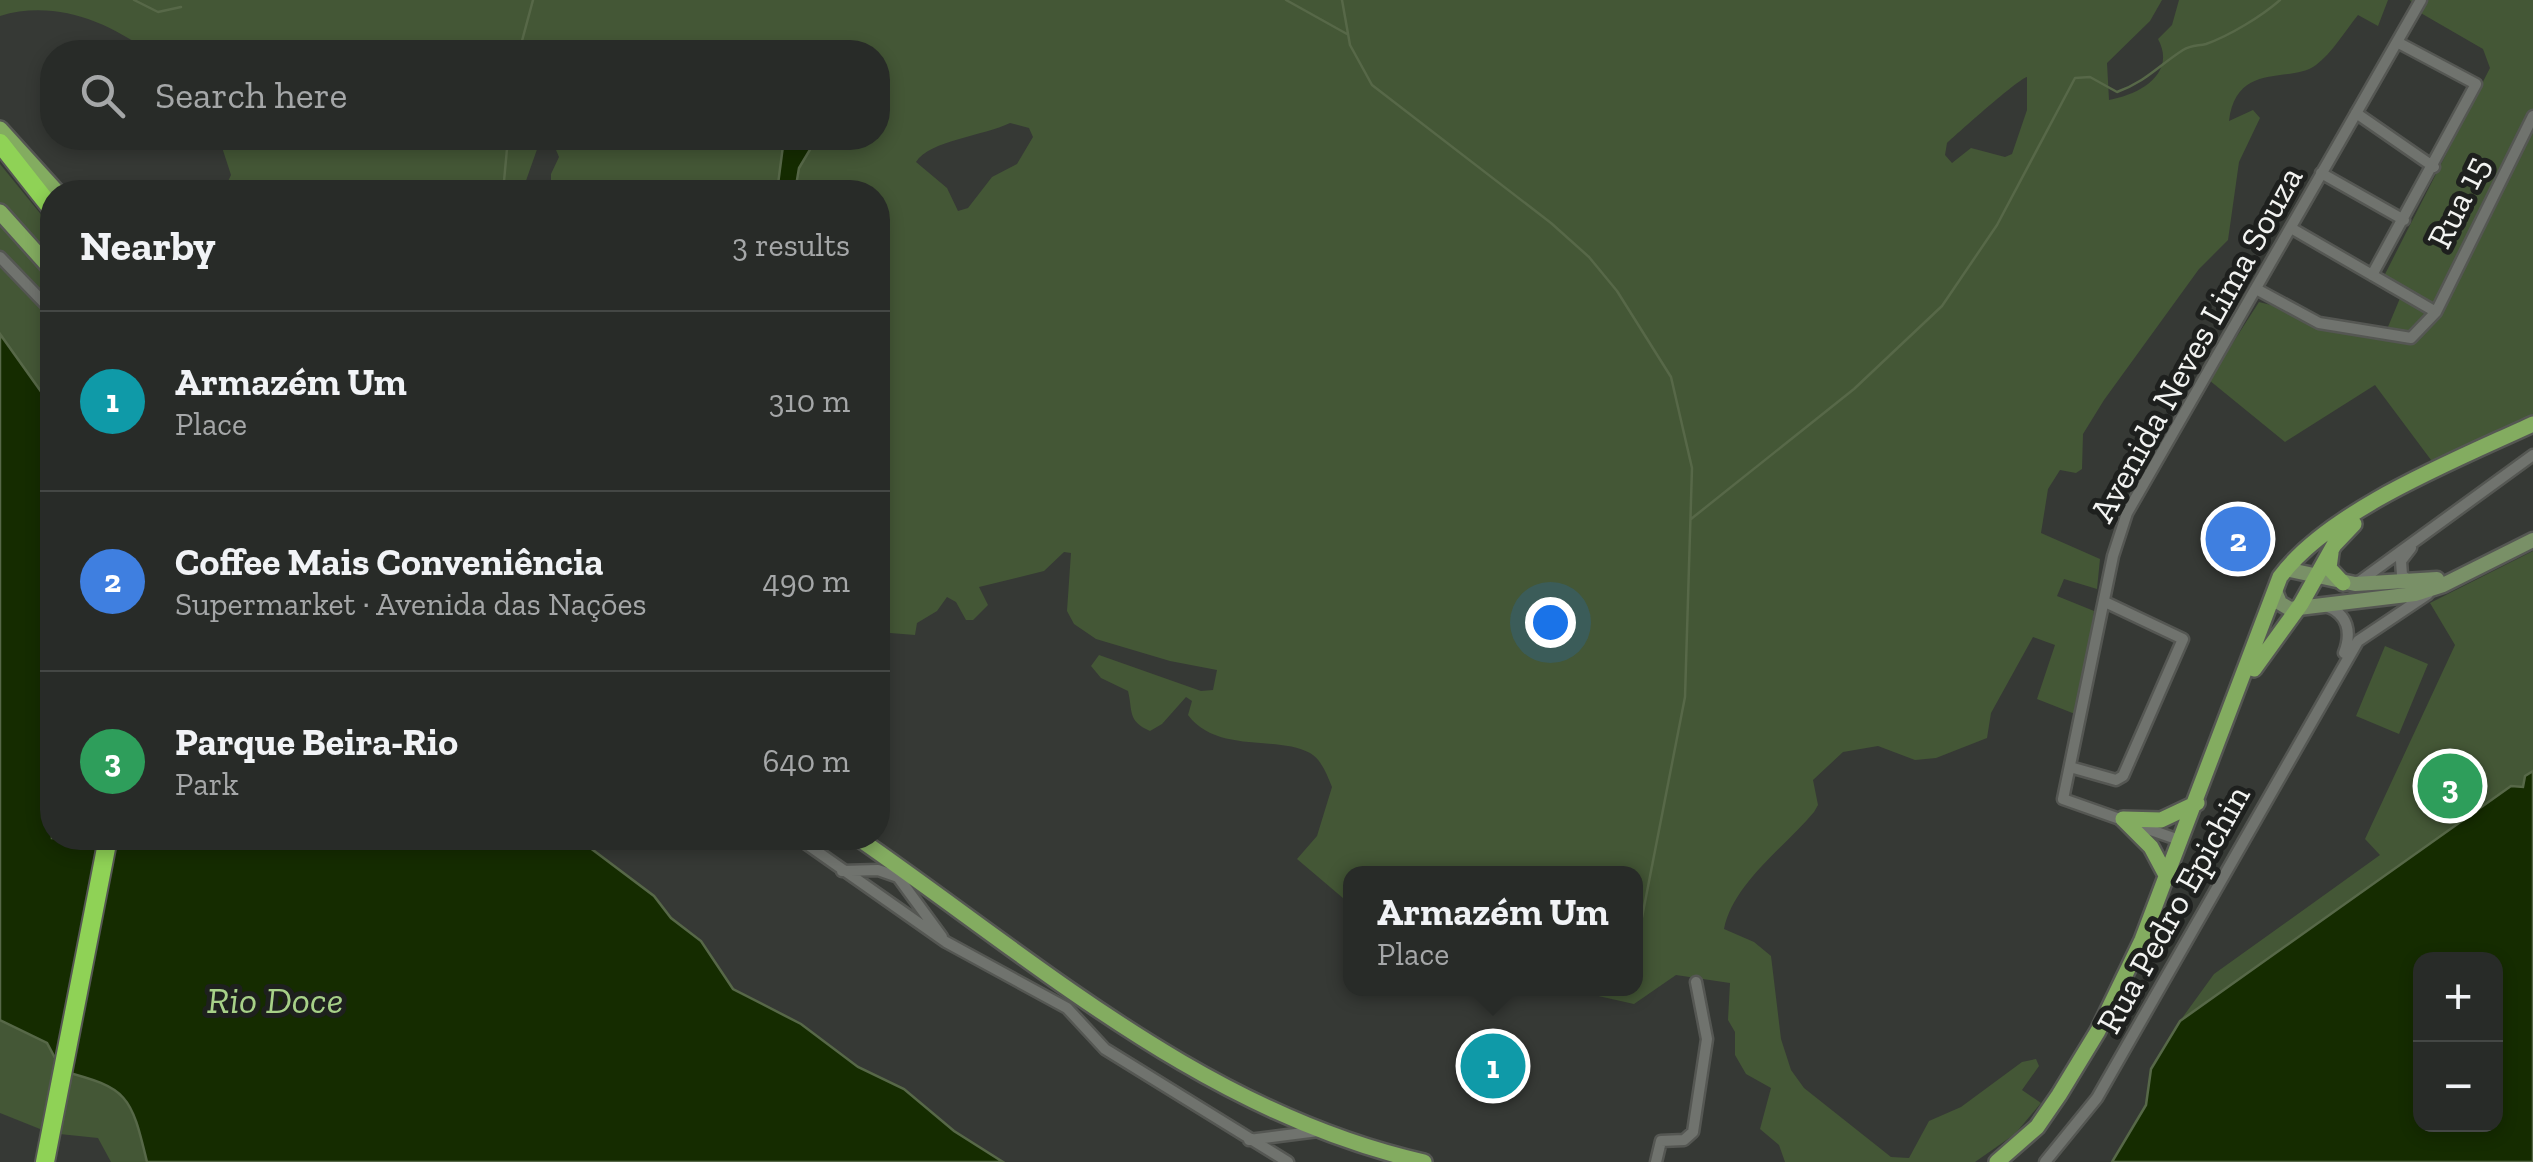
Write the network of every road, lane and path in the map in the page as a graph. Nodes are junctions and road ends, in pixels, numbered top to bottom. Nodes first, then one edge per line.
1 (2421, 0) edge
2 (2397, 42) junction
3 (2356, 114) junction
4 (2533, 116) edge
5 (0, 129) edge
6 (4, 151) edge
7 (2434, 166) junction
8 (2322, 173) junction
9 (46, 180) edge
10 (40, 194) edge
11 (0, 212) edge
12 (2404, 220) junction
13 (2291, 228) junction
14 (0, 257) edge
15 (40, 257) edge
16 (2372, 275) junction
17 (2258, 290) junction
18 (40, 299) edge
19 (2436, 312) junction
20 (2533, 424) edge
21 (2533, 455) edge
22 (2370, 506) junction
23 (2416, 540) junction
24 (2533, 540) edge
25 (2334, 546) junction
26 (2286, 570) junction
27 (2467, 574) junction
28 (2314, 576) junction
29 (2413, 583) junction
30 (2349, 584) junction
31 (2443, 586) junction
32 (2275, 591) junction
33 (2105, 602) junction
34 (2321, 604) junction
35 (2298, 607) junction
36 (2336, 673) junction
37 (2237, 696) junction
38 (2070, 767) junction
39 (2197, 803) junction
40 (2123, 819) junction
41 (2182, 841) junction
42 (106, 850) edge
43 (814, 850) edge
44 (872, 850) edge
45 (842, 871) junction
46 (900, 873) junction
47 (2167, 877) junction
48 (946, 942) junction
49 (1696, 982) dead end
50 (1319, 1130) junction
51 (1249, 1140) junction
52 (45, 1162) edge
53 (1288, 1162) edge
54 (1424, 1162) edge
55 (1656, 1162) edge
56 (1997, 1162) edge
57 (2045, 1162) edge

1 - 2 street, Avenida Neves Lima Souza
2 - 3 street, Avenida Neves Lima Souza
2 - 7 street
3 - 7 street
3 - 8 street, Avenida Neves Lima Souza
4 - 19 street, Rua 15
5 - 9 main road
6 - 10 highway
7 - 12 street
8 - 12 street
8 - 13 street, Avenida Neves Lima Souza
11 - 15 main road
12 - 16 street
13 - 16 street
13 - 17 street, Avenida Neves Lima Souza
14 - 18 street
16 - 19 street
17 - 19 street
17 - 33 street, Avenida Neves Lima Souza
20 - 22 main road
21 - 23 street
22 - 25 main road
22 - 26 main road
23 - 29 street
23 - 30 street
24 - 27 street
25 - 28 main road
25 - 30 main road
26 - 28 street
26 - 32 main road
27 - 29 street
27 - 31 street
28 - 30 street
28 - 35 main road
29 - 30 street
31 - 34 street
31 - 36 street, Rua Pedro Epichin
32 - 35 street
32 - 37 main road
33 - 38 street, Avenida Neves Lima Souza
33 - 38 street
34 - 35 street
34 - 36 street, Rua Pedro Epichin
35 - 37 main road
36 - 57 street, Rua Pedro Epichin
37 - 39 main road
38 - 40 street, Avenida Neves Lima Souza
39 - 40 main road
39 - 41 main road
40 - 41 street, Avenida Neves Lima Souza
40 - 47 main road
41 - 47 main road
42 - 52 highway
43 - 45 street
44 - 46 main road
45 - 46 street
45 - 48 street
46 - 48 street
46 - 50 main road
47 - 56 main road
48 - 51 street
49 - 55 street
50 - 51 street
50 - 54 main road
51 - 53 street

